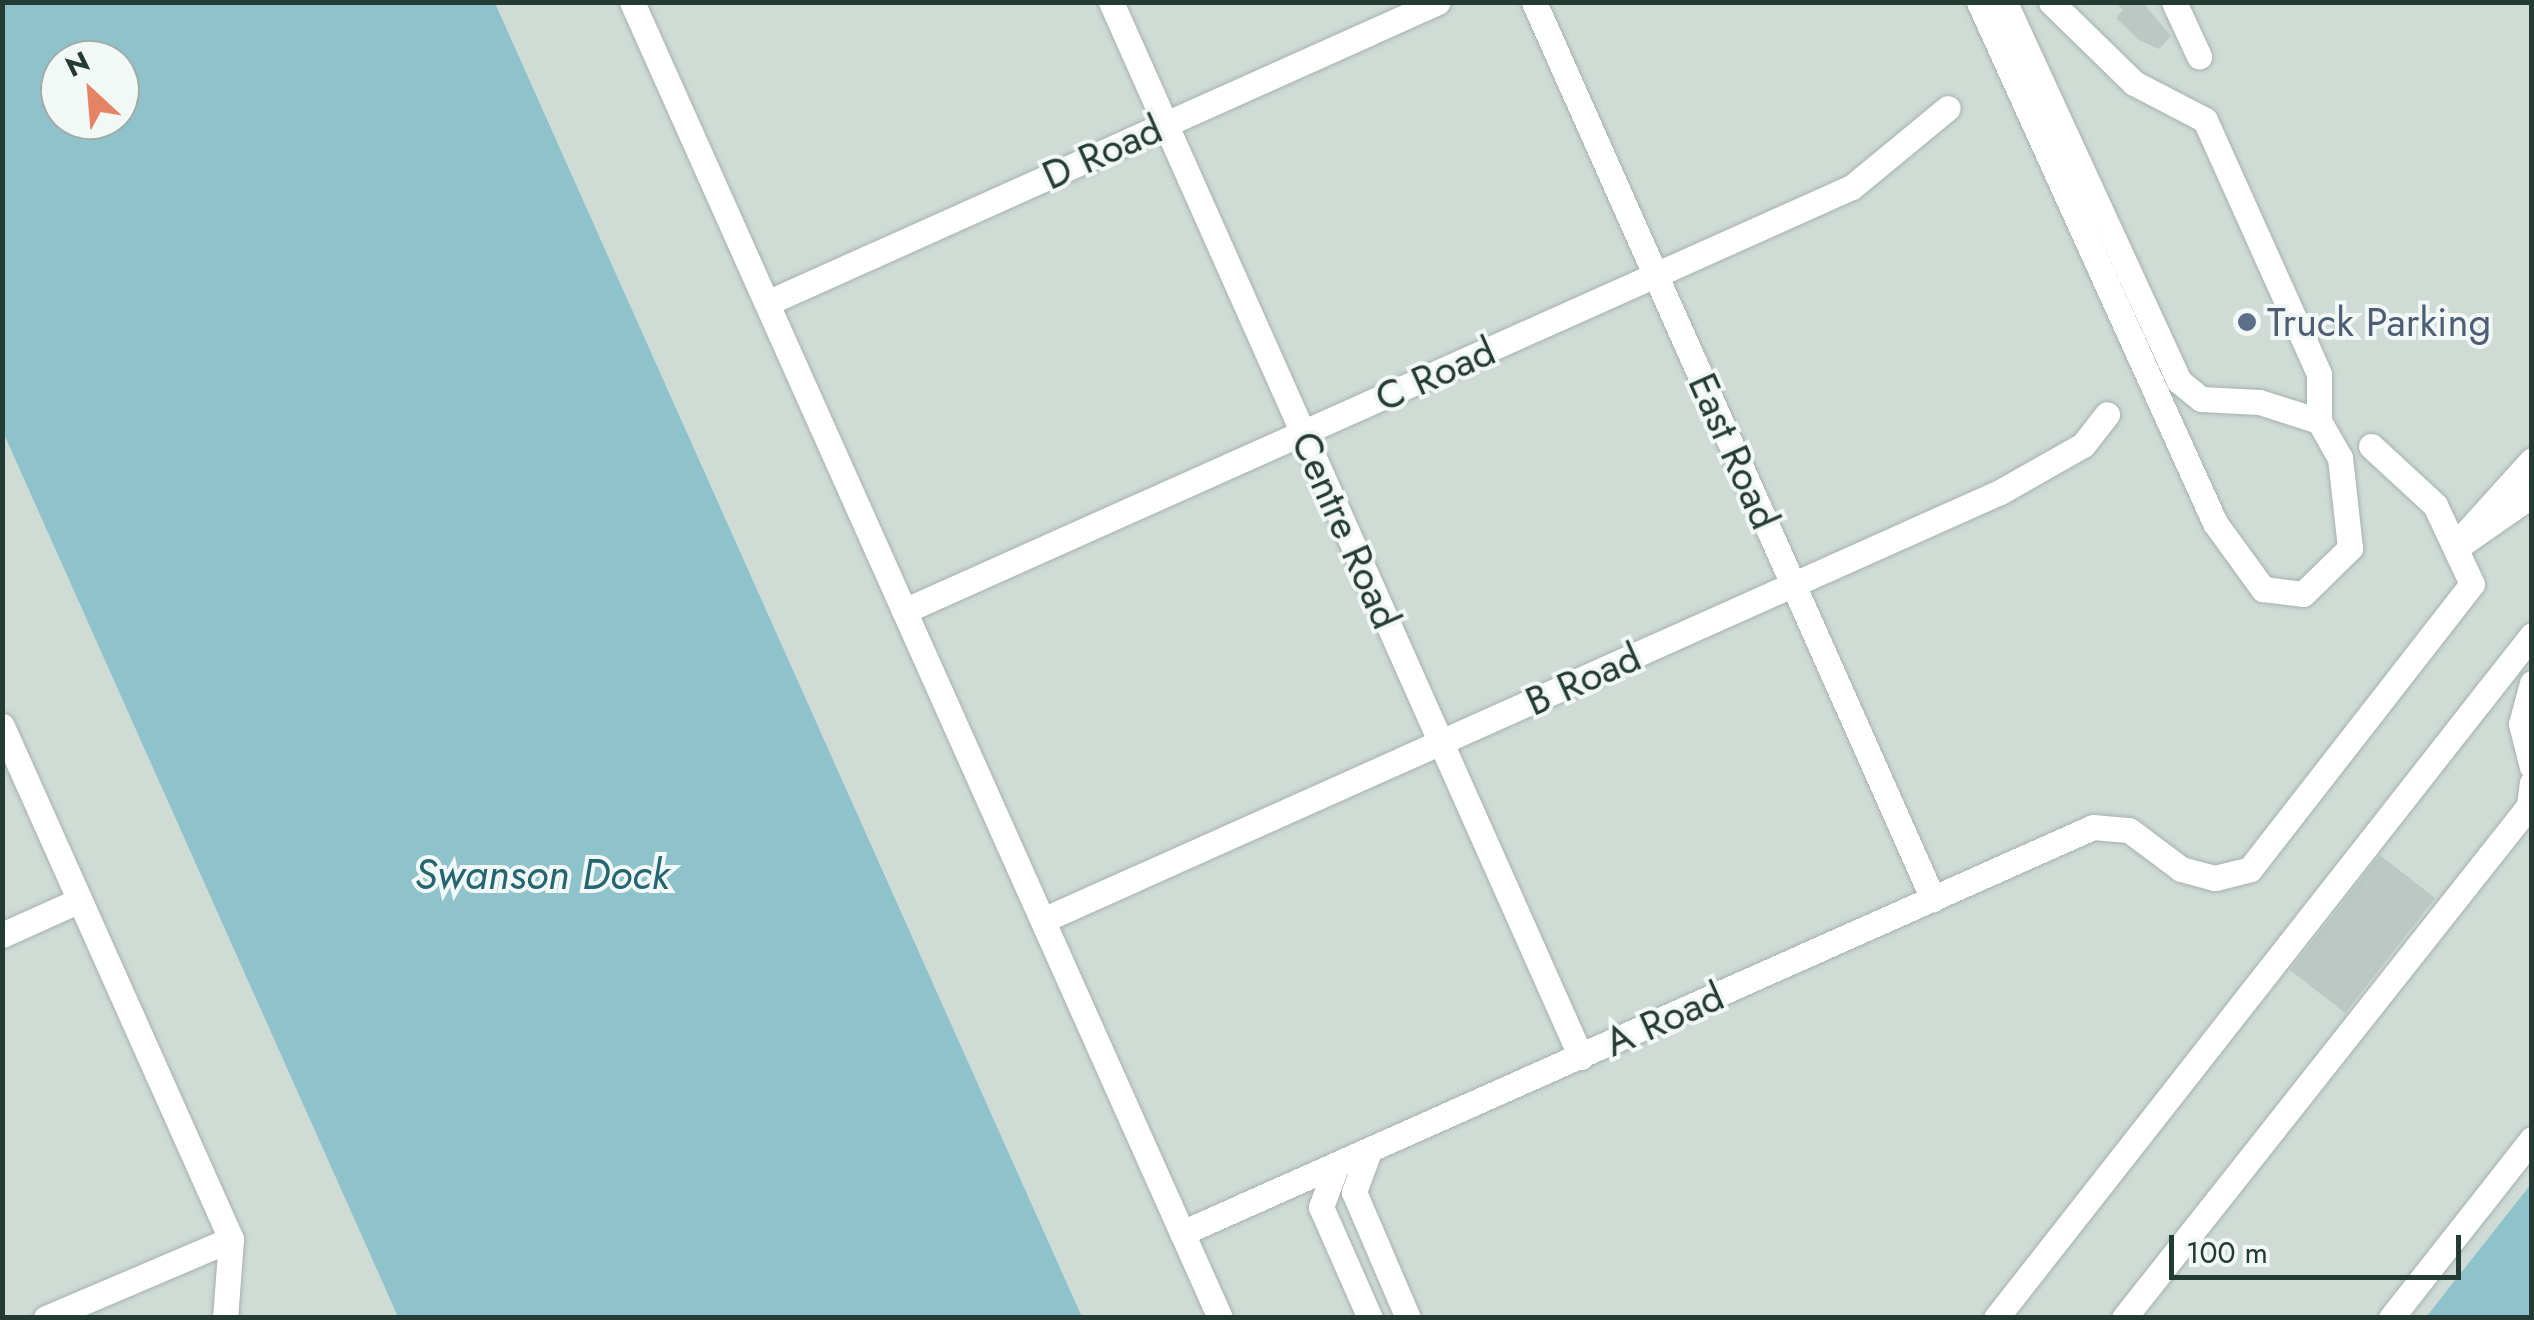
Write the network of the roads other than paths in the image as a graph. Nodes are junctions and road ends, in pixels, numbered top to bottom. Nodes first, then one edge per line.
1 (632, 2) edge
2 (1112, 2) edge
3 (1438, 2) edge
4 (1534, 2) edge
5 (1979, 2) edge
6 (2005, 2) edge
7 (2051, 2) edge
8 (2174, 2) edge
9 (2199, 56) dead end
10 (1948, 108) dead end
11 (1165, 124) junction
12 (1656, 276) junction
13 (767, 303) junction
14 (2107, 414) dead end
15 (2319, 421) junction
16 (1303, 434) junction
17 (2371, 446) dead end
18 (2532, 460) edge
19 (2532, 496) edge
20 (2457, 543) junction
21 (1794, 585) junction
22 (904, 611) junction
23 (2532, 635) edge
24 (2532, 682) edge
25 (2, 726) edge
26 (1441, 743) junction
27 (2532, 767) edge
28 (2530, 797) edge
29 (1933, 898) junction
30 (80, 900) junction
31 (1043, 920) junction
32 (2, 935) edge
33 (1581, 1057) junction
34 (2532, 1139) edge
35 (1368, 1150) junction
36 (1337, 1164) junction
37 (1182, 1233) junction
38 (231, 1238) junction
39 (2126, 1317) edge
40 (46, 1318) edge
41 (225, 1318) edge
42 (1220, 1318) edge
43 (1370, 1318) edge
44 (1408, 1318) edge
45 (1996, 1318) edge
46 (2390, 1318) edge

1 - 13 street
2 - 11 street, Centre Road
3 - 11 street, D Road
4 - 12 street, East Road
5 - 15 street
6 - 15 street
7 - 15 street
8 - 9 street
10 - 12 street, C Road
11 - 13 street, D Road
11 - 16 street, Centre Road
12 - 16 street, C Road
12 - 21 street, East Road
13 - 22 street
14 - 21 street, B Road
16 - 22 street, C Road
16 - 26 street, Centre Road
17 - 20 street
18 - 20 street
19 - 20 street
20 - 29 street, A Road
21 - 26 street, B Road
21 - 29 street, East Road
22 - 31 street
23 - 45 street
24 - 27 street
25 - 30 street
26 - 31 street, B Road
26 - 33 street, Centre Road
28 - 39 street
29 - 33 street, A Road
30 - 32 street
30 - 38 street
31 - 37 street
33 - 35 street, A Road
34 - 46 street
35 - 36 street, A Road
35 - 44 street
36 - 37 street, A Road
36 - 43 street
37 - 42 street
38 - 40 street
38 - 41 street

